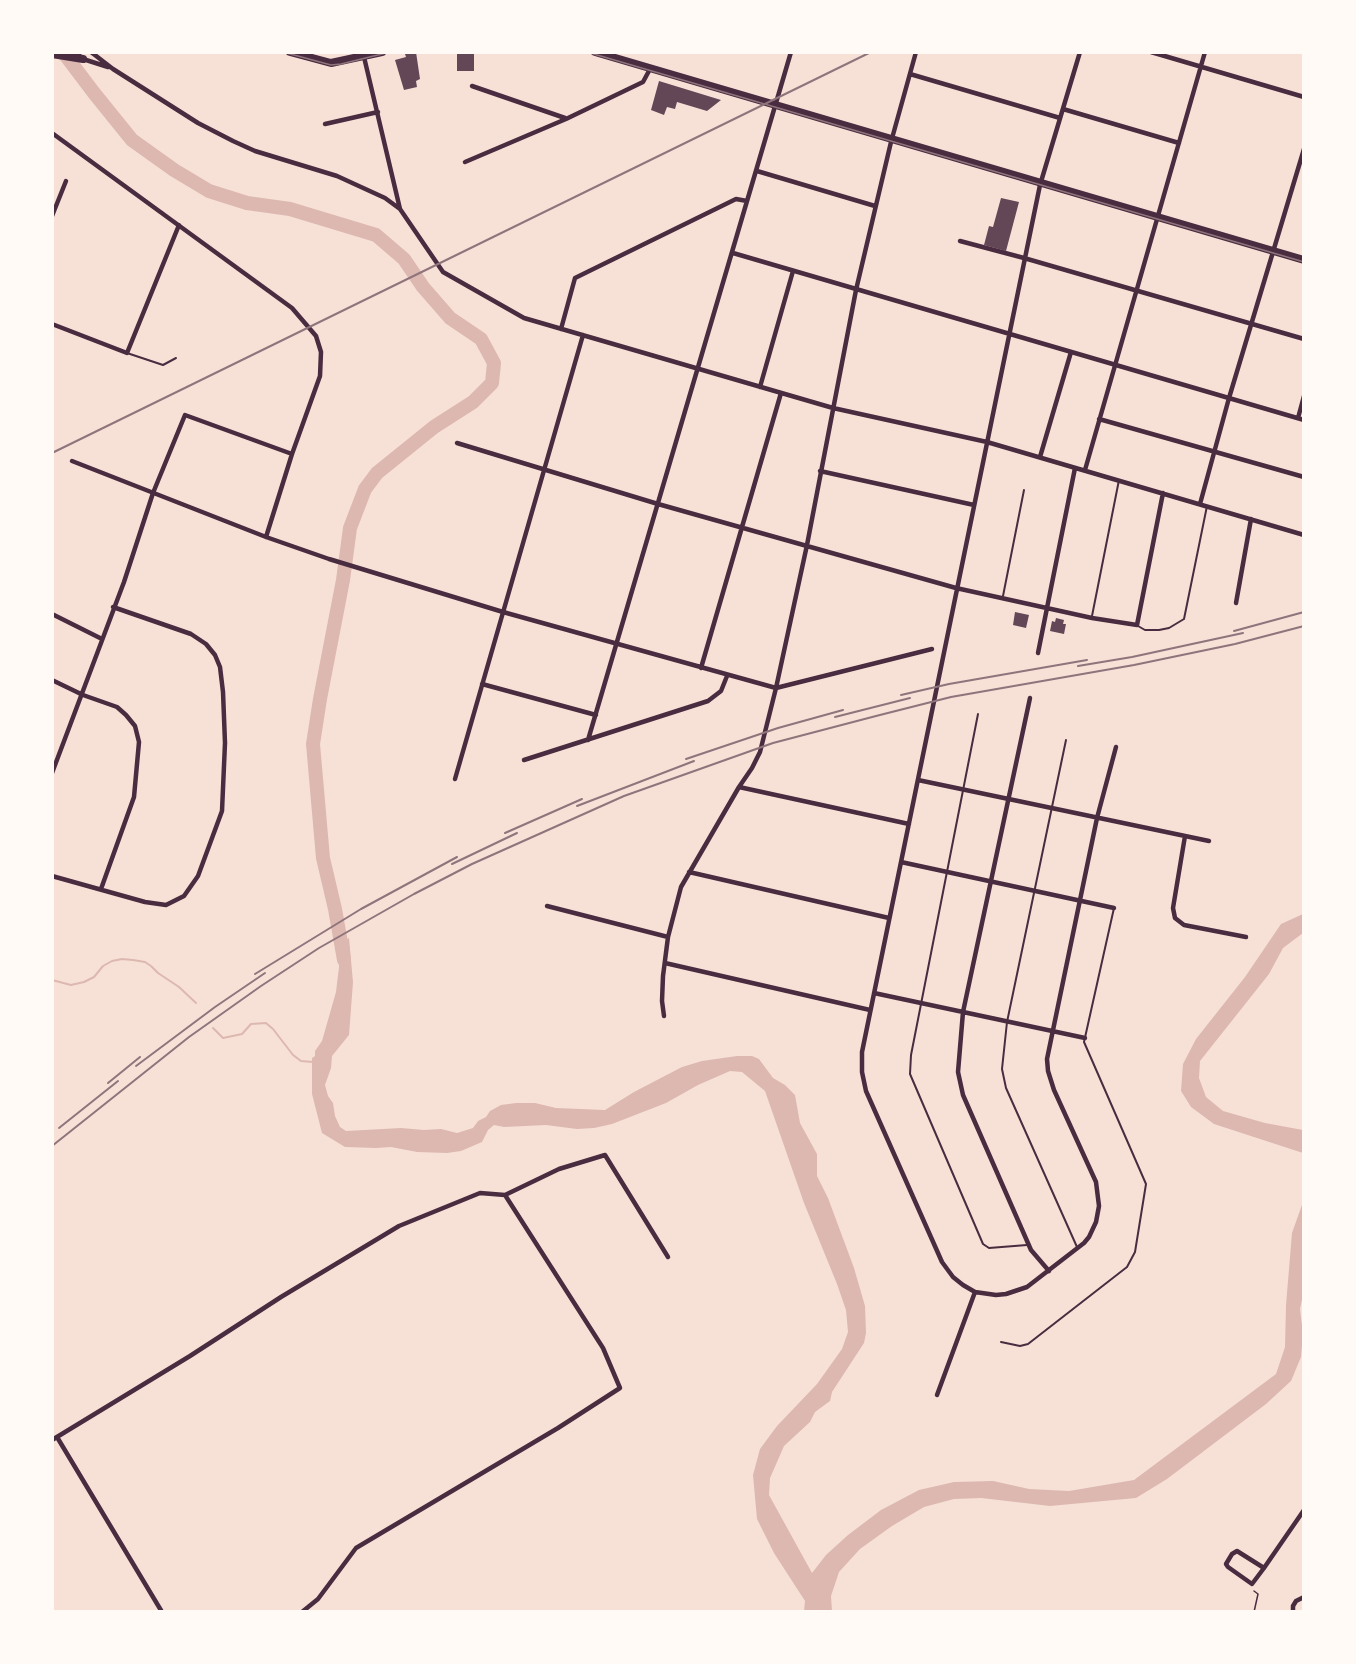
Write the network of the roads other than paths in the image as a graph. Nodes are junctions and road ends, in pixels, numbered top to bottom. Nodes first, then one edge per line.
1 (92, 52) edge
2 (290, 52) edge
3 (382, 52) edge
4 (595, 52) edge
5 (791, 52) edge
6 (916, 52) edge
7 (1080, 52) edge
8 (1151, 52) edge
9 (1206, 52) edge
10 (52, 54) edge
11 (74, 55) edge
12 (620, 56) edge
13 (364, 57) junction
14 (83, 59) joint
15 (1201, 67) junction
16 (113, 69) junction
17 (650, 69) junction
18 (910, 74) junction
19 (472, 86) dead end
20 (1304, 97) edge
21 (775, 106) junction
22 (1063, 108) junction
23 (378, 112) junction
24 (1060, 118) junction
25 (566, 119) junction
26 (326, 124) dead end
27 (52, 133) edge
28 (892, 140) junction
29 (1179, 143) junction
30 (1304, 149) edge
31 (465, 162) dead end
32 (757, 171) junction
33 (66, 181) dead end
34 (1041, 182) junction
35 (747, 201) junction
36 (875, 206) junction
37 (400, 209) junction
38 (52, 216) edge
39 (1157, 217) junction
40 (178, 225) junction
41 (960, 242) dead end
42 (1273, 252) junction
43 (732, 253) junction
44 (1024, 258) junction
45 (1304, 260) edge
46 (792, 272) junction
47 (856, 290) junction
48 (1136, 291) junction
49 (52, 324) edge
50 (1252, 324) junction
51 (561, 329) junction
52 (1009, 334) junction
53 (583, 335) junction
54 (1304, 339) edge
55 (1071, 352) junction
56 (127, 353) junction
57 (176, 358) dead end
58 (1115, 365) junction
59 (698, 369) junction
60 (760, 387) junction
61 (781, 393) junction
62 (1304, 396) edge
63 (1229, 398) junction
64 (833, 408) junction
65 (1099, 418) junction
66 (1301, 419) edge
67 (987, 442) junction
68 (457, 443) dead end
69 (1214, 453) junction
70 (292, 454) junction
71 (1040, 457) junction
72 (72, 461) dead end
73 (1075, 468) junction
74 (544, 469) junction
75 (1084, 470) junction
76 (820, 471) junction
77 (1304, 477) edge
78 (1119, 480) junction
79 (1024, 490) dead end
80 (153, 493) junction
81 (1163, 493) junction
82 (658, 504) junction
83 (1200, 504) junction
84 (974, 505) junction
85 (1207, 506) junction
86 (1251, 519) junction
87 (743, 526) junction
88 (1304, 535) edge
89 (266, 537) junction
90 (807, 545) junction
91 (956, 588) junction
92 (1002, 598) junction
93 (1236, 603) dead end
94 (113, 608) junction
95 (1047, 608) junction
96 (503, 612) junction
97 (52, 614) edge
98 (1092, 618) junction
99 (1137, 625) junction
100 (102, 639) junction
101 (618, 643) junction
102 (932, 649) dead end
103 (1038, 653) dead end
104 (701, 668) junction
105 (727, 676) junction
106 (52, 680) edge
107 (483, 684) junction
108 (776, 688) junction
109 (82, 695) junction
110 (1030, 698) dead end
111 (978, 714) dead end
112 (596, 715) junction
113 (588, 740) junction
114 (1066, 740) dead end
115 (1116, 747) dead end
116 (524, 760) dead end
117 (53, 772) edge
118 (455, 779) dead end
119 (918, 780) junction
120 (739, 788) junction
121 (962, 790) junction
122 (1007, 799) junction
123 (1052, 808) junction
124 (1097, 818) junction
125 (909, 824) junction
126 (1185, 836) junction
127 (1209, 841) dead end
128 (901, 862) junction
129 (689, 872) junction
130 (947, 872) junction
131 (52, 876) edge
132 (991, 881) junction
133 (101, 889) junction
134 (1035, 891) junction
135 (1080, 900) junction
136 (547, 906) dead end
137 (1114, 908) joint
138 (889, 918) junction
139 (668, 937) junction
140 (1246, 937) dead end
141 (665, 963) junction
142 (874, 993) junction
143 (922, 1003) junction
144 (870, 1010) junction
145 (963, 1012) junction
146 (664, 1016) dead end
147 (1007, 1022) junction
148 (1052, 1032) junction
149 (1085, 1038) junction
150 (505, 1195) junction
151 (1029, 1245) junction
152 (1078, 1248) junction
153 (668, 1257) dead end
154 (1049, 1271) junction
155 (975, 1292) junction
156 (1001, 1342) dead end
157 (937, 1395) dead end
158 (55, 1438) edge
159 (1304, 1510) edge
160 (1264, 1568) junction
161 (1304, 1597) edge
162 (162, 1611) edge
163 (302, 1611) edge
164 (1293, 1611) edge

1 - 16 street
2 - 13 main road
3 - 13 main road
4 - 12 main road
5 - 21 street
6 - 18 street
7 - 22 street
8 - 15 street
9 - 15 street
10 - 11 main road
11 - 14 main road
12 - 17 main road
13 - 23 street
14 - 16 street
15 - 20 street
15 - 29 street
16 - 37 street
17 - 21 main road
17 - 25 street
18 - 24 street
18 - 28 street
19 - 25 street
21 - 28 main road
21 - 32 street
22 - 24 street
22 - 29 street
23 - 26 street
23 - 37 street
24 - 34 street
25 - 31 street
27 - 40 street
28 - 34 main road
28 - 36 street
29 - 39 street
30 - 42 street
32 - 35 street
32 - 36 street
33 - 38 street
34 - 39 main road
34 - 44 street
35 - 43 street
35 - 51 street
36 - 47 street
37 - 51 street
39 - 42 main road
39 - 48 street
40 - 56 street
40 - 70 street
41 - 44 street
42 - 45 main road
42 - 50 street
43 - 46 street
43 - 59 street
44 - 48 street
44 - 52 street
46 - 47 street
46 - 60 street
47 - 52 street
47 - 64 street
48 - 50 street
48 - 58 street
49 - 56 street
50 - 54 street
50 - 63 street
51 - 53 street
52 - 55 street
52 - 67 street
53 - 59 street
53 - 74 street
55 - 58 street
55 - 71 street
56 - 57 lane
58 - 63 street
58 - 65 street
59 - 60 street
59 - 82 street
60 - 61 street
61 - 64 street
61 - 87 street
62 - 66 street
63 - 66 street
63 - 69 street
64 - 67 street
64 - 76 street
65 - 69 street
65 - 75 street
67 - 71 street
67 - 84 street
68 - 74 street
69 - 77 street
69 - 83 street
70 - 80 street
70 - 89 street
71 - 73 street
72 - 80 street
73 - 75 street
73 - 95 street
74 - 82 street
74 - 96 street
75 - 78 street
76 - 84 street
76 - 90 street
78 - 81 street
78 - 98 lane
79 - 92 lane
80 - 89 street
80 - 94 street
81 - 83 street
81 - 99 street
82 - 87 street
82 - 101 street
83 - 85 street
84 - 91 street
85 - 86 street
85 - 99 lane
86 - 88 street
86 - 93 street
87 - 90 street
87 - 104 street
89 - 96 street
90 - 91 street
90 - 108 street
91 - 92 street
91 - 119 street
92 - 95 street
94 - 100 street
94 - 133 street
95 - 98 street
95 - 103 street
96 - 101 street
96 - 107 street
97 - 100 street
98 - 99 street
100 - 109 street
101 - 104 street
101 - 112 street
102 - 108 street
104 - 105 street
105 - 108 street
105 - 113 street
106 - 109 street
107 - 112 street
107 - 118 street
108 - 120 street
109 - 117 street
109 - 133 street
110 - 122 street
111 - 121 lane
112 - 113 street
113 - 116 street
114 - 123 lane
115 - 124 street
119 - 121 street
119 - 125 street
120 - 125 street
120 - 129 street
121 - 122 street
121 - 130 lane
122 - 123 street
122 - 132 street
123 - 124 street
123 - 134 lane
124 - 126 street
124 - 135 street
125 - 128 street
126 - 127 street
126 - 140 street
128 - 130 street
128 - 138 street
129 - 138 street
129 - 139 street
130 - 132 street
130 - 143 lane
131 - 133 street
132 - 134 street
132 - 145 street
134 - 135 street
134 - 147 lane
135 - 137 street
135 - 148 street
136 - 139 street
137 - 149 lane
138 - 142 street
139 - 141 street
141 - 144 street
141 - 146 street
142 - 143 street
142 - 144 street
143 - 145 street
143 - 151 lane
144 - 155 street
145 - 147 street
145 - 151 street
147 - 148 street
147 - 152 lane
148 - 149 street
148 - 152 street
149 - 156 lane
150 - 153 street
150 - 158 street
150 - 163 street
151 - 154 street
152 - 154 street
154 - 155 street
155 - 157 street
158 - 162 street
159 - 160 street
160 - 160 street
161 - 164 street

